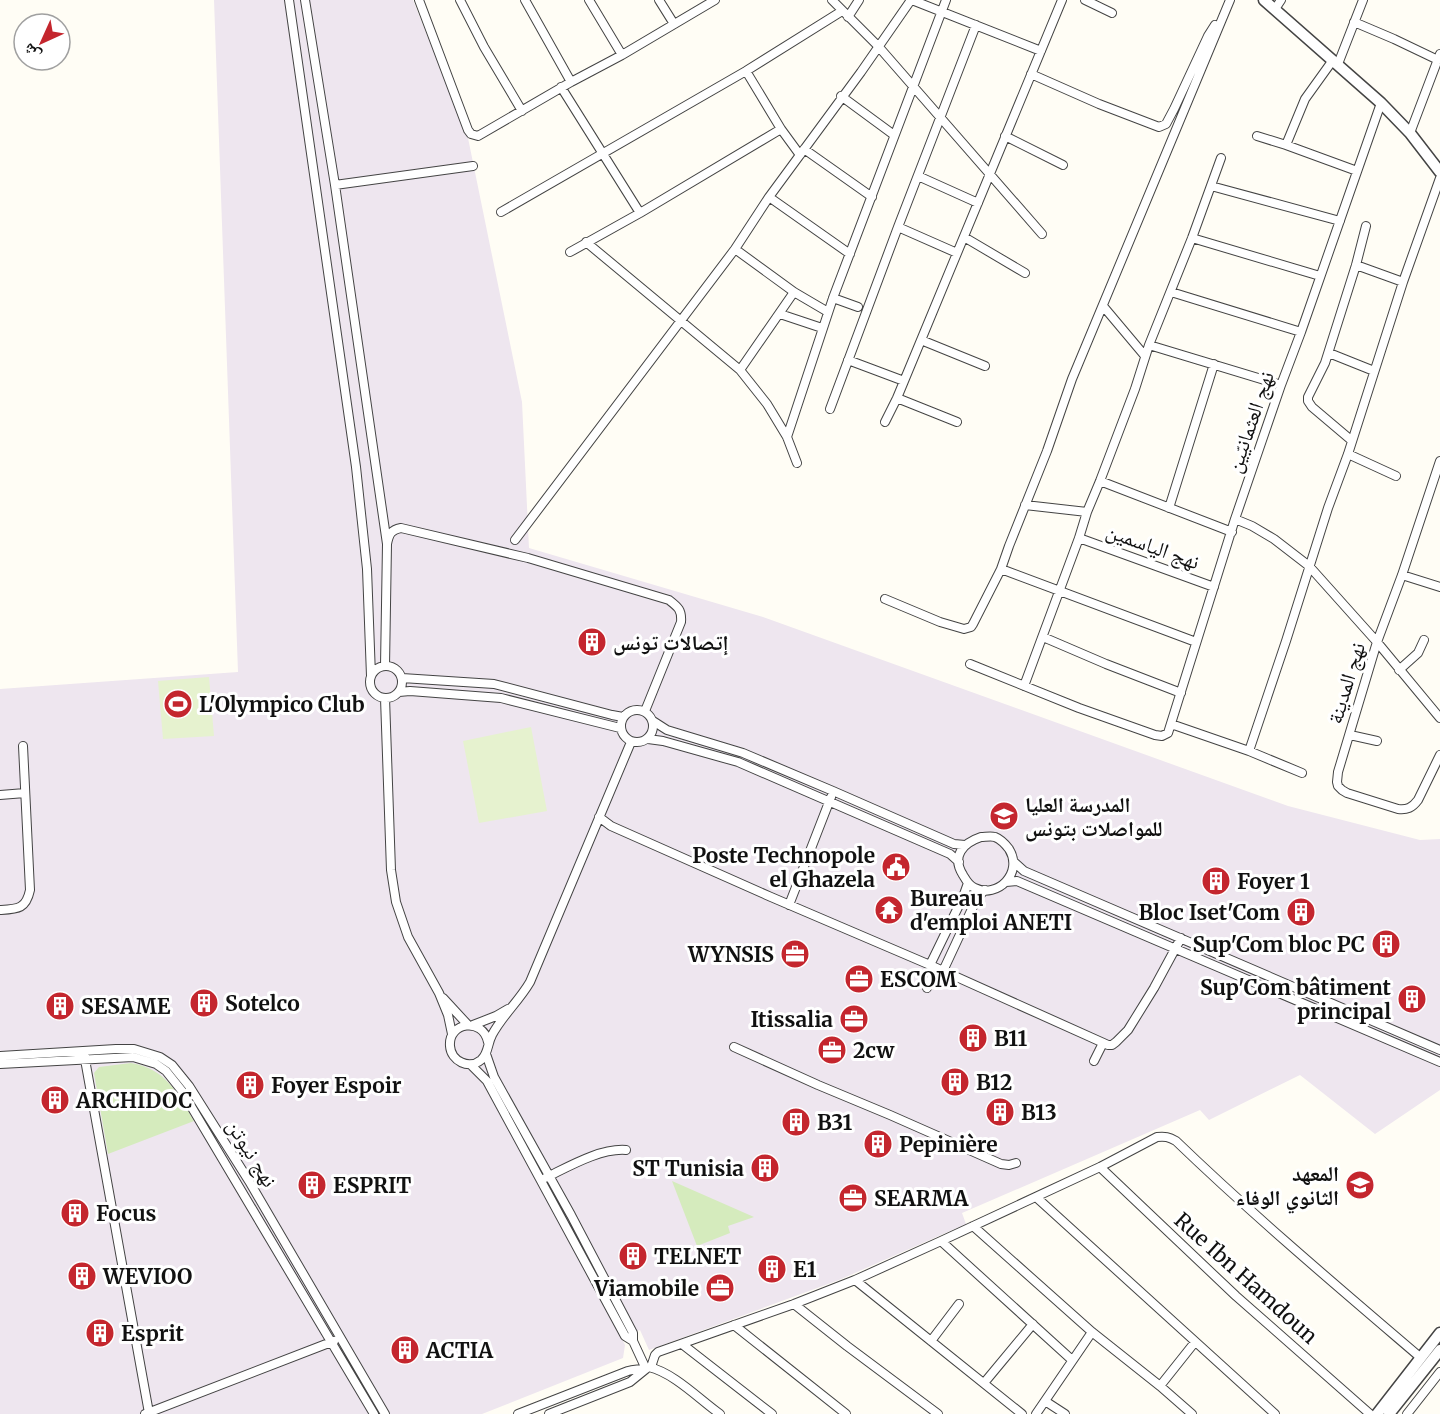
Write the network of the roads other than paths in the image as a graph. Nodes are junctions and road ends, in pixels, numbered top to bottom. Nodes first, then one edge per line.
1 (289, 0) edge
2 (305, 0) edge
3 (419, 0) edge
4 (460, 0) edge
5 (525, 0) edge
6 (589, 0) edge
7 (659, 0) edge
8 (715, 0) edge
9 (832, 0) edge
10 (859, 0) edge
11 (911, 0) edge
12 (946, 0) edge
13 (1062, 0) edge
14 (1085, 0) edge
15 (1230, 0) edge
16 (1264, 0) edge
17 (1363, 0) edge
18 (1278, 4) edge
19 (942, 11) junction
20 (1112, 13) dead end
21 (1224, 13) junction
22 (845, 14) junction
23 (1354, 22) junction
24 (674, 24) junction
25 (976, 25) junction
26 (878, 46) junction
27 (1041, 51) junction
28 (622, 55) junction
29 (1439, 57) edge
30 (1335, 62) junction
31 (746, 71) junction
32 (1031, 74) junction
33 (571, 82) junction
34 (913, 85) junction
35 (561, 87) junction
36 (841, 96) junction
37 (1381, 103) junction
38 (522, 111) junction
39 (941, 116) junction
40 (781, 129) junction
41 (1410, 133) junction
42 (894, 135) junction
43 (1005, 136) junction
44 (1257, 136) dead end
45 (1286, 145) junction
46 (802, 152) junction
47 (602, 154) junction
48 (1221, 158) dead end
49 (1063, 165) dead end
50 (473, 166) dead end
51 (1357, 171) junction
52 (1440, 172) edge
53 (990, 174) junction
54 (918, 176) junction
55 (1440, 178) edge
56 (335, 185) junction
57 (1211, 186) junction
58 (769, 197) junction
59 (872, 197) junction
60 (978, 203) junction
61 (501, 212) dead end
62 (640, 213) junction
63 (1340, 221) junction
64 (898, 226) junction
65 (1365, 226) dead end
66 (1042, 234) dead end
67 (964, 237) junction
68 (1192, 238) junction
69 (586, 242) junction
70 (735, 249) junction
71 (570, 252) dead end
72 (957, 253) junction
73 (850, 254) junction
74 (1356, 265) junction
75 (1025, 273) dead end
76 (1320, 276) junction
77 (1403, 282) junction
78 (794, 292) junction
79 (1171, 292) junction
80 (833, 298) junction
81 (1103, 306) junction
82 (858, 307) dead end
83 (828, 312) junction
84 (780, 314) junction
85 (680, 320) junction
86 (822, 328) junction
87 (1301, 332) junction
88 (921, 340) junction
89 (1149, 345) junction
90 (1329, 353) junction
91 (1145, 356) junction
92 (848, 360) junction
93 (1214, 364) junction
94 (985, 366) dead end
95 (740, 370) junction
96 (1374, 371) junction
97 (904, 381) junction
98 (1281, 385) junction
99 (897, 398) junction
100 (830, 409) dead end
101 (885, 422) dead end
102 (957, 422) dead end
103 (787, 437) junction
104 (1351, 440) junction
105 (1348, 454) junction
106 (1440, 461) edge
107 (798, 463) dead end
108 (1396, 476) dead end
109 (1100, 481) junction
110 (1025, 505) junction
111 (1169, 508) junction
112 (1087, 512) junction
113 (1235, 519) junction
114 (1232, 532) junction
115 (1078, 537) junction
116 (515, 540) dead end
117 (387, 544) junction
118 (1309, 566) junction
119 (1001, 569) junction
120 (1402, 575) junction
121 (1214, 587) junction
122 (1440, 587) edge
123 (1059, 590) junction
124 (885, 598) dead end
125 (1043, 637) junction
126 (1424, 640) dead end
127 (1197, 642) junction
128 (1377, 642) junction
129 (970, 664) dead end
130 (385, 666) junction
131 (1399, 670) junction
132 (371, 676) junction
133 (402, 678) junction
134 (1024, 686) junction
135 (399, 692) junction
136 (1181, 693) junction
137 (385, 698) junction
138 (645, 711) junction
139 (623, 717) junction
140 (1440, 718) edge
141 (653, 721) junction
142 (1171, 724) junction
143 (620, 728) junction
144 (1350, 735) junction
145 (648, 739) junction
146 (1377, 741) dead end
147 (631, 742) junction
148 (23, 746) dead end
149 (1249, 751) junction
150 (1440, 755) edge
151 (1302, 773) dead end
152 (833, 791) junction
153 (25, 793) junction
154 (0, 795) edge
155 (829, 800) junction
156 (598, 817) junction
157 (965, 845) junction
158 (959, 862) junction
159 (1014, 862) junction
160 (1006, 882) junction
161 (968, 883) junction
162 (985, 890) junction
163 (789, 905) junction
164 (0, 910) edge
165 (1181, 938) junction
166 (1175, 949) junction
167 (936, 968) junction
168 (927, 988) dead end
169 (439, 993) junction
170 (511, 1007) junction
171 (471, 1025) junction
172 (452, 1034) junction
173 (488, 1042) junction
174 (1102, 1043) junction
175 (734, 1047) dead end
176 (1440, 1050) edge
177 (486, 1054) junction
178 (84, 1055) junction
179 (0, 1056) edge
180 (153, 1058) junction
181 (1094, 1061) dead end
182 (1440, 1062) edge
183 (0, 1064) edge
184 (471, 1065) junction
185 (626, 1150) dead end
186 (1016, 1163) dead end
187 (1100, 1167) junction
188 (545, 1178) junction
189 (1036, 1197) junction
190 (973, 1226) junction
191 (941, 1241) junction
192 (855, 1280) junction
193 (794, 1304) junction
194 (959, 1304) dead end
195 (1033, 1324) junction
196 (734, 1325) junction
197 (1092, 1332) junction
198 (1440, 1333) edge
199 (340, 1338) junction
200 (931, 1341) junction
201 (331, 1342) junction
202 (1195, 1342) junction
203 (682, 1344) junction
204 (1440, 1350) edge
205 (1421, 1358) junction
206 (1072, 1360) junction
207 (649, 1368) junction
208 (1440, 1372) edge
209 (984, 1383) junction
210 (1160, 1386) junction
211 (1045, 1401) junction
212 (147, 1413) edge
213 (714, 1413) edge
214 (374, 1414) edge
215 (386, 1414) edge
216 (518, 1414) edge
217 (549, 1414) edge
218 (772, 1414) edge
219 (846, 1414) edge
220 (938, 1414) edge
221 (1022, 1414) edge
222 (1036, 1414) edge
223 (1065, 1414) edge
224 (1192, 1414) edge
225 (1275, 1414) edge
226 (1370, 1414) edge
227 (1377, 1414) edge
228 (1389, 1414) edge
229 (1407, 1414) edge

1 - 132 street
2 - 56 street
3 - 38 street
4 - 38 street
5 - 33 street
6 - 28 street
7 - 24 street
8 - 24 street
9 - 22 street
10 - 22 street
11 - 19 street
11 - 26 street
12 - 19 street
13 - 27 street
14 - 20 street
15 - 21 street
16 - 18 street
17 - 23 street
18 - 30 street
19 - 25 street
19 - 34 street
21 - 32 street
21 - 81 street
22 - 26 street
22 - 31 street
23 - 29 street
23 - 30 street
24 - 28 street
25 - 27 street
25 - 39 street
26 - 34 street
26 - 36 street
27 - 32 street
28 - 33 street
29 - 41 street
30 - 37 street
30 - 45 street
31 - 40 street
31 - 47 street
32 - 43 street
33 - 35 street
34 - 39 street
34 - 42 street
35 - 38 street
35 - 47 street
36 - 42 street
36 - 46 street
37 - 41 street
37 - 51 street, نهج العثمانيّين
39 - 53 street
39 - 54 street
40 - 46 street
40 - 62 street
41 - 52 street
42 - 59 street
43 - 49 street
43 - 53 street
44 - 45 street
45 - 51 street
46 - 58 street
46 - 59 street
47 - 61 street
47 - 62 street
48 - 57 street
50 - 56 street
51 - 63 street, نهج العثمانيّين
53 - 60 street
53 - 66 street
54 - 60 street
54 - 64 street
55 - 77 street
56 - 117 street
57 - 63 street
57 - 68 street
58 - 70 street
58 - 73 street
59 - 73 street
60 - 67 street
62 - 69 street
63 - 76 street, نهج العثمانيّين
64 - 72 street
64 - 92 street
65 - 74 street
67 - 72 street
67 - 75 street
68 - 76 street
68 - 79 street
69 - 71 street
69 - 85 street
70 - 78 street
70 - 85 street
72 - 88 street
73 - 80 street
74 - 77 street
74 - 90 street
76 - 87 street, نهج العثمانيّين
77 - 96 street
78 - 83 street
78 - 84 street
79 - 87 street
79 - 89 street
80 - 82 street
80 - 83 street
81 - 91 street
81 - 110 street
83 - 86 street
84 - 86 street
84 - 95 street
85 - 95 street
85 - 116 street
86 - 103 street
87 - 98 street, نهج العثمانيّين
88 - 94 street
88 - 97 street
89 - 91 street
89 - 93 street
90 - 96 street
90 - 104 street
91 - 109 street
92 - 97 street
92 - 100 street
93 - 98 street
93 - 111 street
95 - 103 street
96 - 104 street
97 - 99 street
98 - 113 street, نهج العثمانيّين
99 - 101 street
99 - 102 street
103 - 107 street
104 - 105 street
105 - 108 street
105 - 118 street
106 - 120 street, نهج المدينة
109 - 111 street
109 - 112 street
110 - 112 street
110 - 119 street
111 - 114 street
112 - 115 street
113 - 114 street, نهج العثمانيّين
113 - 118 street
114 - 121 street, نهج العثمانيّين
115 - 121 street, نهج الياسمين
115 - 123 street
117 - 130 street
117 - 138 street
118 - 128 street
118 - 149 street
119 - 123 street
119 - 124 street
120 - 122 street
120 - 128 street, نهج المدينة
121 - 127 street, نهج العثمانيّين
123 - 125 street
123 - 127 street
125 - 134 street
125 - 136 street
126 - 131 street
127 - 136 street, نهج العثمانيّين
128 - 131 street
128 - 144 street, نهج المدينة
129 - 134 street
130 - 132 street
130 - 133 street
131 - 140 street
132 - 137 street
133 - 135 street
133 - 139 street
134 - 142 street
135 - 137 street
135 - 143 street
136 - 142 street, نهج العثمانيّين
137 - 169 street
138 - 139 street
138 - 141 street
139 - 143 street
141 - 145 street
141 - 152 street
142 - 149 street
143 - 147 street
144 - 146 street
144 - 150 street, نهج المدينة
145 - 147 street
145 - 155 street
147 - 156 street
148 - 153 street
149 - 151 street
152 - 155 street
152 - 157 street
153 - 154 street
153 - 164 street
155 - 158 street
155 - 163 street
156 - 163 street
156 - 170 street
157 - 158 street
157 - 159 street
158 - 161 street
159 - 160 street
159 - 165 street
160 - 162 street
160 - 166 street
161 - 162 street
161 - 167 street
162 - 167 street
163 - 167 street
165 - 166 street
165 - 176 street
166 - 174 street
166 - 182 street
167 - 168 street
167 - 174 street
169 - 171 street
169 - 172 street
170 - 171 street
170 - 173 street
171 - 172 street
171 - 173 street
172 - 184 street
173 - 177 street
174 - 181 street
175 - 186 street
177 - 184 street
177 - 188 street
178 - 179 street, نهج نيوتن
178 - 180 street, نهج نيوتن
178 - 183 street, نهج نيوتن
178 - 212 street
180 - 199 street, نهج نيوتن
180 - 201 street, نهج نيوتن
184 - 188 street
185 - 188 street
187 - 189 street
187 - 205 street
187 - 226 street, Rue Ibn Hamdoun
188 - 207 street
189 - 190 street
189 - 202 street
190 - 191 street
190 - 197 street
191 - 192 street
191 - 195 street
192 - 193 street
192 - 200 street
193 - 196 street
193 - 220 street
194 - 200 street
195 - 206 street
195 - 209 street
196 - 203 street
196 - 219 street
197 - 206 street
197 - 210 street
198 - 205 street
199 - 201 street
199 - 215 street, نهج نيوتن
200 - 209 street
201 - 212 street
201 - 214 street, نهج نيوتن
202 - 210 street
202 - 225 street
203 - 207 street
203 - 218 street
204 - 228 street
205 - 227 street
206 - 211 street
207 - 213 street
207 - 216 street
207 - 217 street
208 - 229 street
209 - 221 street
210 - 224 street
211 - 222 street
211 - 223 street

